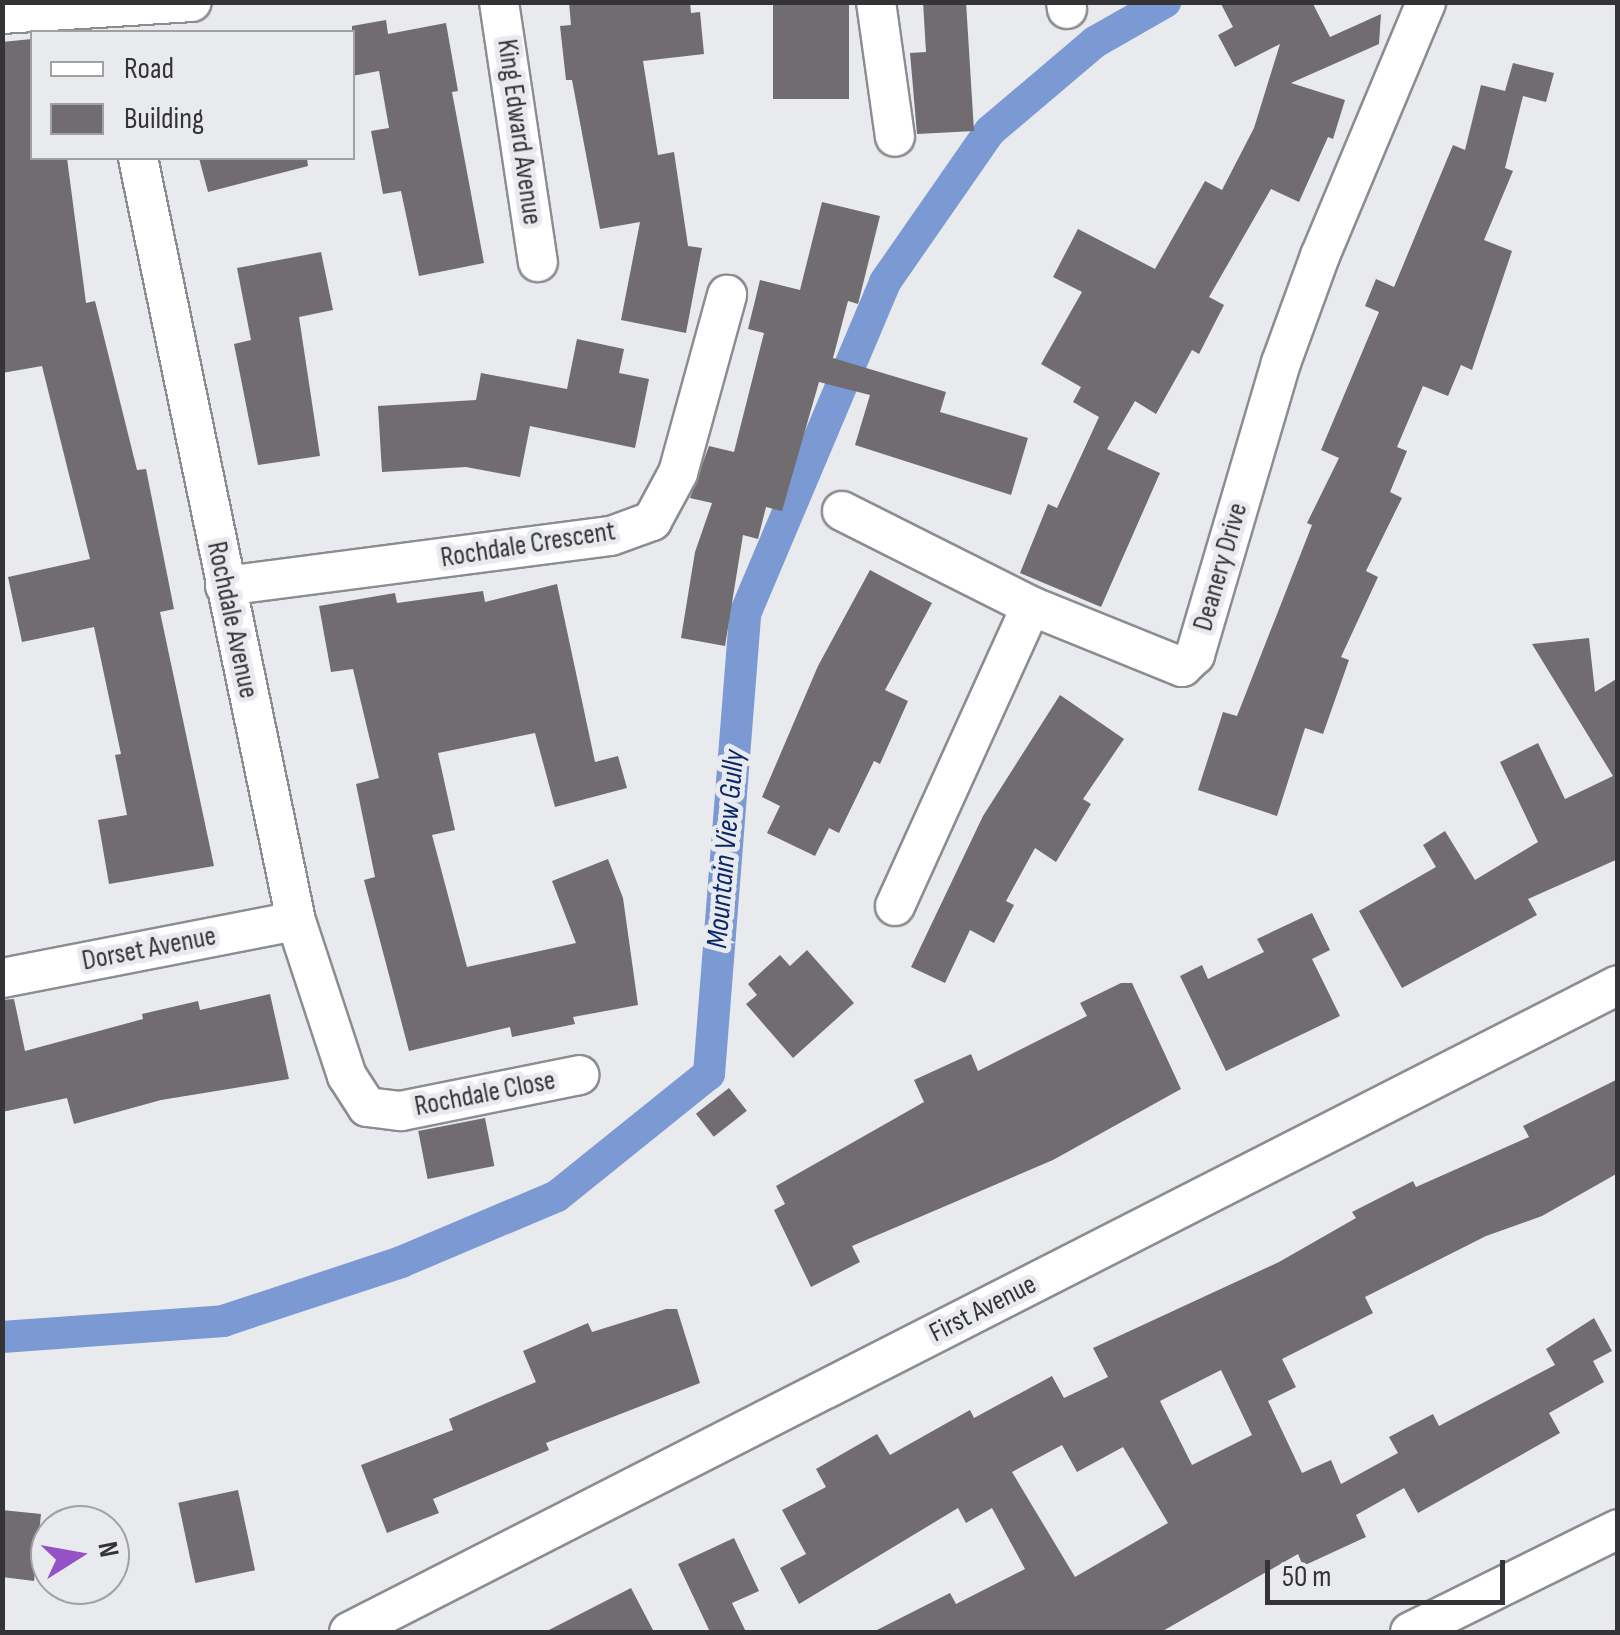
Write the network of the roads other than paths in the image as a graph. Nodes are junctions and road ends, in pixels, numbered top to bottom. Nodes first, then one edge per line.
1 (192, 2) edge
2 (498, 2) edge
3 (876, 2) edge
4 (1426, 2) edge
5 (2, 14) edge
6 (110, 22) edge
7 (896, 137) dead end
8 (138, 160) edge
9 (538, 262) dead end
10 (727, 296) dead end
11 (842, 511) dead end
12 (225, 586) junction
13 (1031, 606) junction
14 (896, 906) dead end
15 (296, 920) junction
16 (2, 978) edge
17 (1618, 984) edge
18 (580, 1075) dead end
19 (347, 1076) joint
20 (1618, 1529) edge
21 (348, 1632) edge
22 (1410, 1632) edge

1 - 6 street
2 - 9 street, King Edward Avenue
3 - 7 street
4 - 13 street, Deanery Drive
5 - 6 street
8 - 12 street, Rochdale Avenue
10 - 12 street, Rochdale Crescent
11 - 13 street
12 - 15 street, Rochdale Avenue
13 - 14 street
15 - 16 street, Dorset Avenue
15 - 19 street, Rochdale Avenue
17 - 21 street, First Avenue
18 - 19 street, Rochdale Close
20 - 22 street

